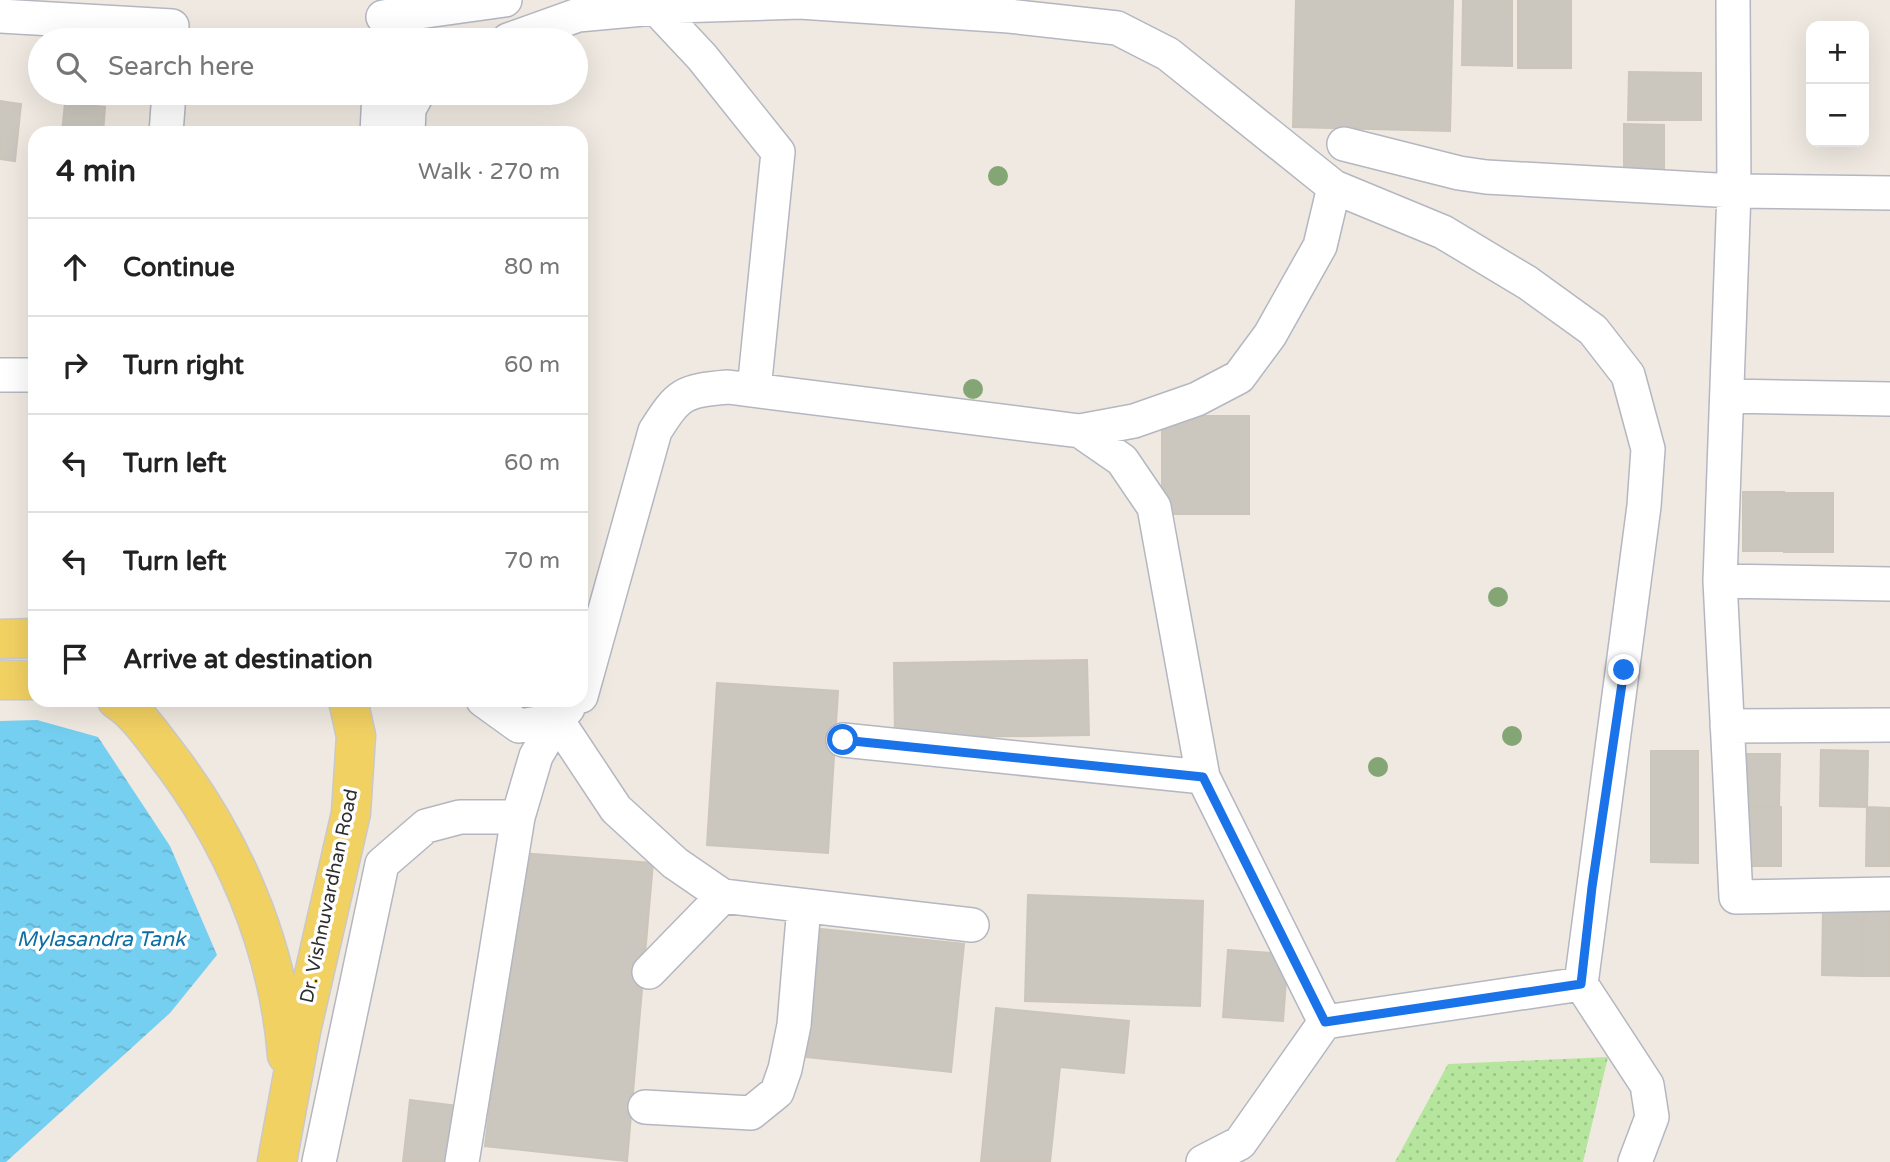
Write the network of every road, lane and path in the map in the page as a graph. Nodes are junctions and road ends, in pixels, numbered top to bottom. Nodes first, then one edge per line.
1 (505, 0) edge
2 (1733, 0) edge
3 (656, 8) junction
4 (0, 16) edge
5 (383, 19) edge
6 (173, 22) edge
7 (542, 28) edge
8 (168, 105) edge
9 (378, 105) edge
10 (411, 105) edge
11 (167, 126) edge
12 (377, 126) edge
13 (408, 126) edge
14 (1344, 144) dead end
15 (1334, 187) junction
16 (1734, 191) junction
17 (1890, 193) edge
18 (0, 375) edge
19 (28, 375) edge
20 (754, 390) junction
21 (1727, 396) junction
22 (1890, 399) edge
23 (1080, 431) junction
24 (1720, 581) junction
25 (1890, 584) edge
26 (28, 638) edge
27 (0, 639) edge
28 (588, 671) edge
29 (0, 680) edge
30 (28, 680) edge
31 (124, 707) edge
32 (350, 707) edge
33 (493, 707) edge
34 (567, 710) edge
35 (1890, 725) edge
36 (1727, 726) junction
37 (843, 740) dead end
38 (1203, 777) junction
39 (518, 817) junction
40 (1890, 894) edge
41 (723, 896) junction
42 (804, 906) junction
43 (972, 925) dead end
44 (649, 972) dead end
45 (1581, 984) junction
46 (1325, 1022) junction
47 (290, 1092) junction
48 (645, 1107) dead end
49 (277, 1162) edge
50 (319, 1162) edge
51 (462, 1162) edge
52 (1203, 1162) edge
53 (1635, 1162) edge

1 - 5 street
2 - 16 street
3 - 7 street
3 - 15 street
3 - 20 street
4 - 6 street
8 - 11 street
9 - 12 street
10 - 13 street
14 - 16 street
15 - 23 street
15 - 45 street
16 - 17 street
16 - 21 street
18 - 19 street
20 - 23 street
20 - 28 street
21 - 22 street
21 - 24 street
23 - 38 street
24 - 25 street
24 - 36 street
26 - 27 main road
29 - 30 main road
31 - 47 main road, Dr. Vishnuvardhan Road
32 - 47 main road, Dr. Vishnuvardhan Road
33 - 34 street
34 - 39 street
34 - 41 street
35 - 36 street
36 - 40 street
37 - 38 street
38 - 46 street
39 - 50 street
39 - 51 street
41 - 42 street
41 - 44 street
42 - 43 street
42 - 48 street
45 - 46 street
45 - 53 street
46 - 52 street
47 - 49 main road, Dr. Vishnuvardhan Road

